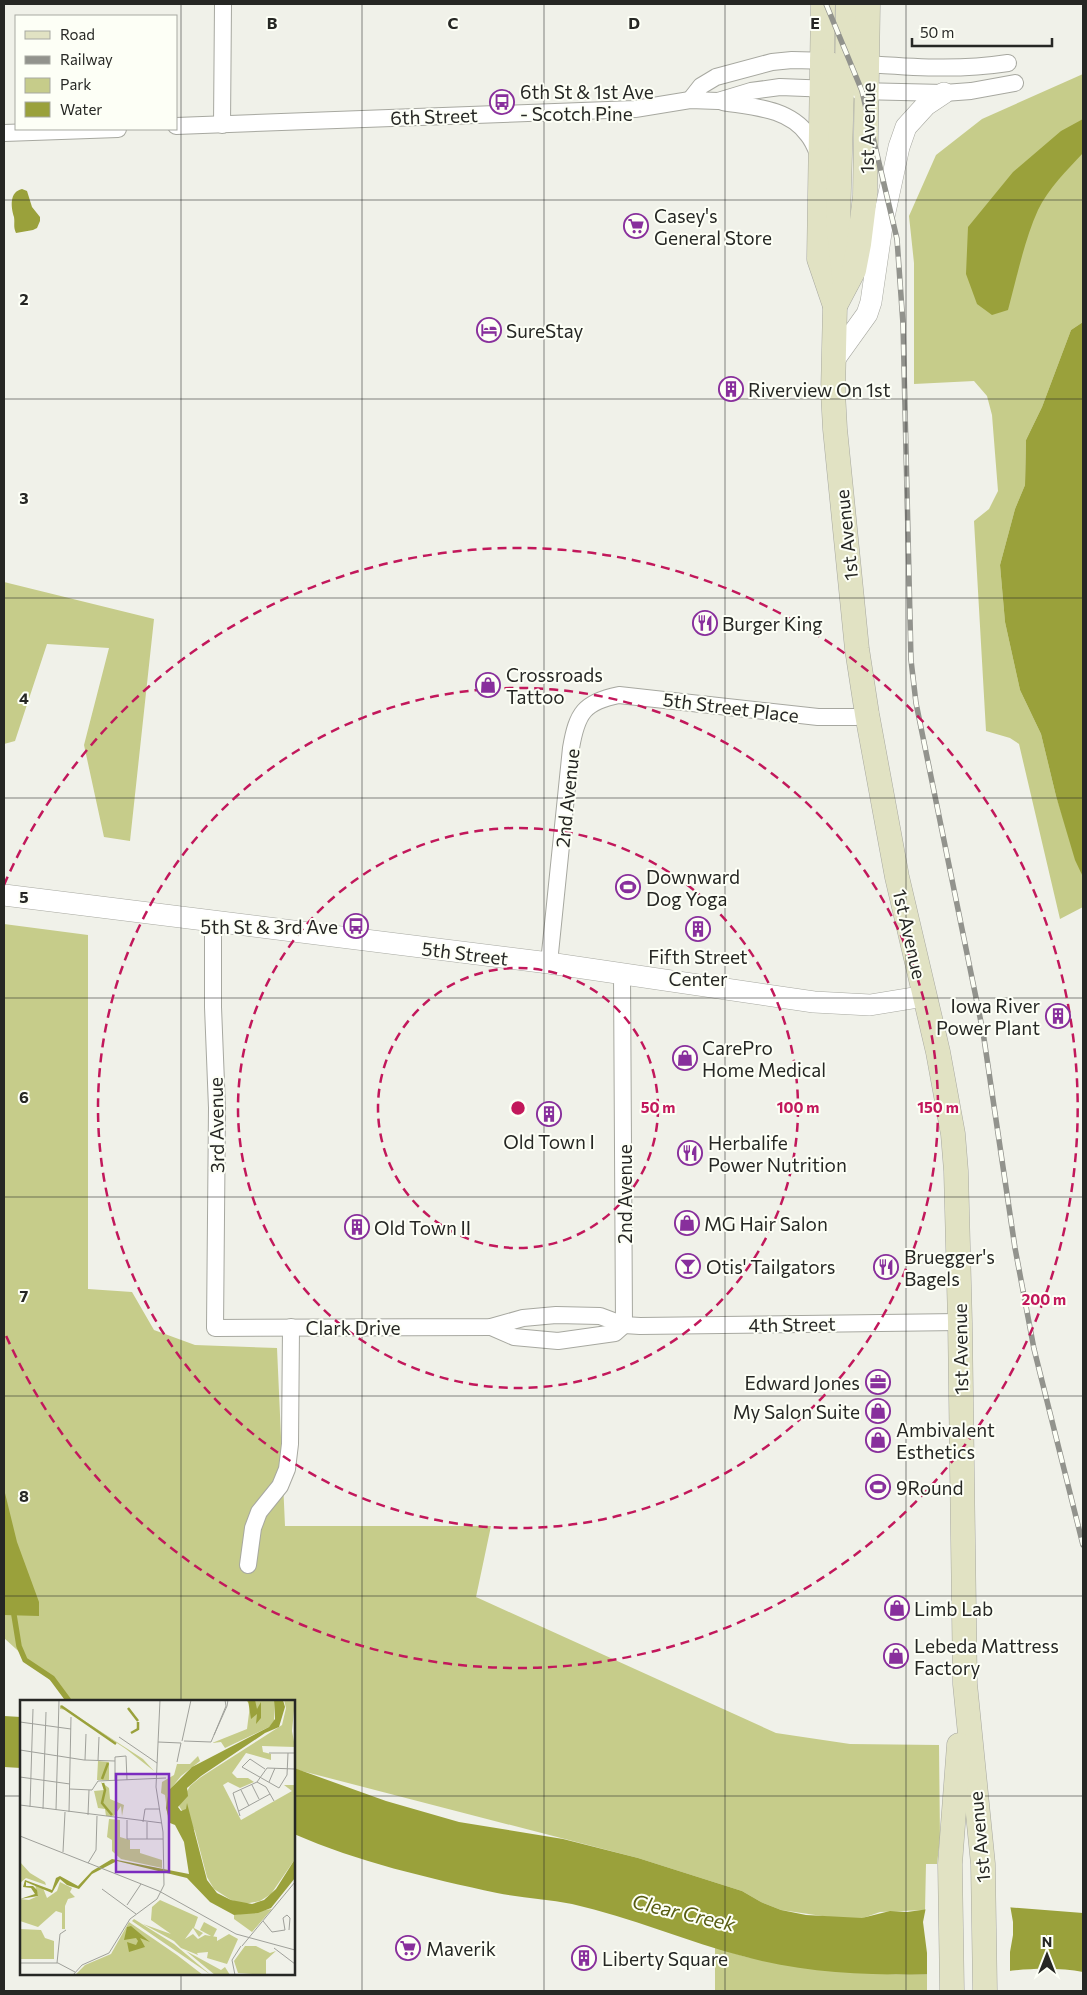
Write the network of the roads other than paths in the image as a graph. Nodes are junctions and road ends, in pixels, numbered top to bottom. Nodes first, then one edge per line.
1 (223, 4) edge
2 (822, 4) edge
3 (848, 4) edge
4 (868, 4) edge
5 (822, 61) junction
6 (857, 63) junction
7 (1008, 63) dead end
8 (1015, 83) dead end
9 (832, 89) junction
10 (867, 91) junction
11 (944, 93) junction
12 (690, 100) junction
13 (718, 101) junction
14 (222, 125) junction
15 (178, 126) edge
16 (90, 130) edge
17 (4, 133) edge
18 (821, 159) junction
19 (840, 296) junction
20 (834, 360) junction
21 (596, 701) joint
22 (867, 714) junction
23 (4, 895) edge
24 (213, 922) junction
25 (548, 963) junction
26 (622, 973) junction
27 (924, 996) junction
28 (960, 1322) junction
29 (624, 1326) junction
30 (290, 1327) junction
31 (491, 1327) junction
32 (215, 1328) joint
33 (248, 1564) dead end
34 (965, 1684) junction
35 (952, 1991) edge
36 (985, 1991) edge

1 - 14 street
2 - 5 main road
3 - 6 main road
4 - 6 main road, 1st Avenue
5 - 6 street
5 - 9 main road
5 - 12 street
6 - 7 street
6 - 10 main road
8 - 11 street, 6th Street
9 - 10 street, 6th Street
9 - 13 street, 6th Street
9 - 18 main road, 1st Avenue
9 - 19 main road
10 - 11 street, 6th Street
10 - 19 main road, 1st Avenue
11 - 20 street
12 - 13 street, 6th Street
12 - 14 street, 6th Street
13 - 18 street
14 - 15 street, 6th Street
16 - 17 street
18 - 19 main road, 1st Avenue
19 - 20 main road, 1st Avenue
20 - 22 main road, 1st Avenue
21 - 22 street, 5th Street Place
21 - 25 street, 2nd Avenue
22 - 27 main road, 1st Avenue
23 - 24 street, 5th Street
24 - 25 street, 5th Street
24 - 32 street, 3rd Avenue
25 - 26 street, 5th Street
26 - 27 street, 5th Street
26 - 29 street, 2nd Avenue
27 - 28 main road, 1st Avenue
28 - 29 street, 4th Street
28 - 34 main road, 1st Avenue
29 - 31 street, Clark Drive
29 - 31 street, Clark Drive
30 - 31 street, Clark Drive
30 - 32 street, Clark Drive
30 - 33 street
34 - 35 main road, 1st Avenue
34 - 36 main road, 1st Avenue

